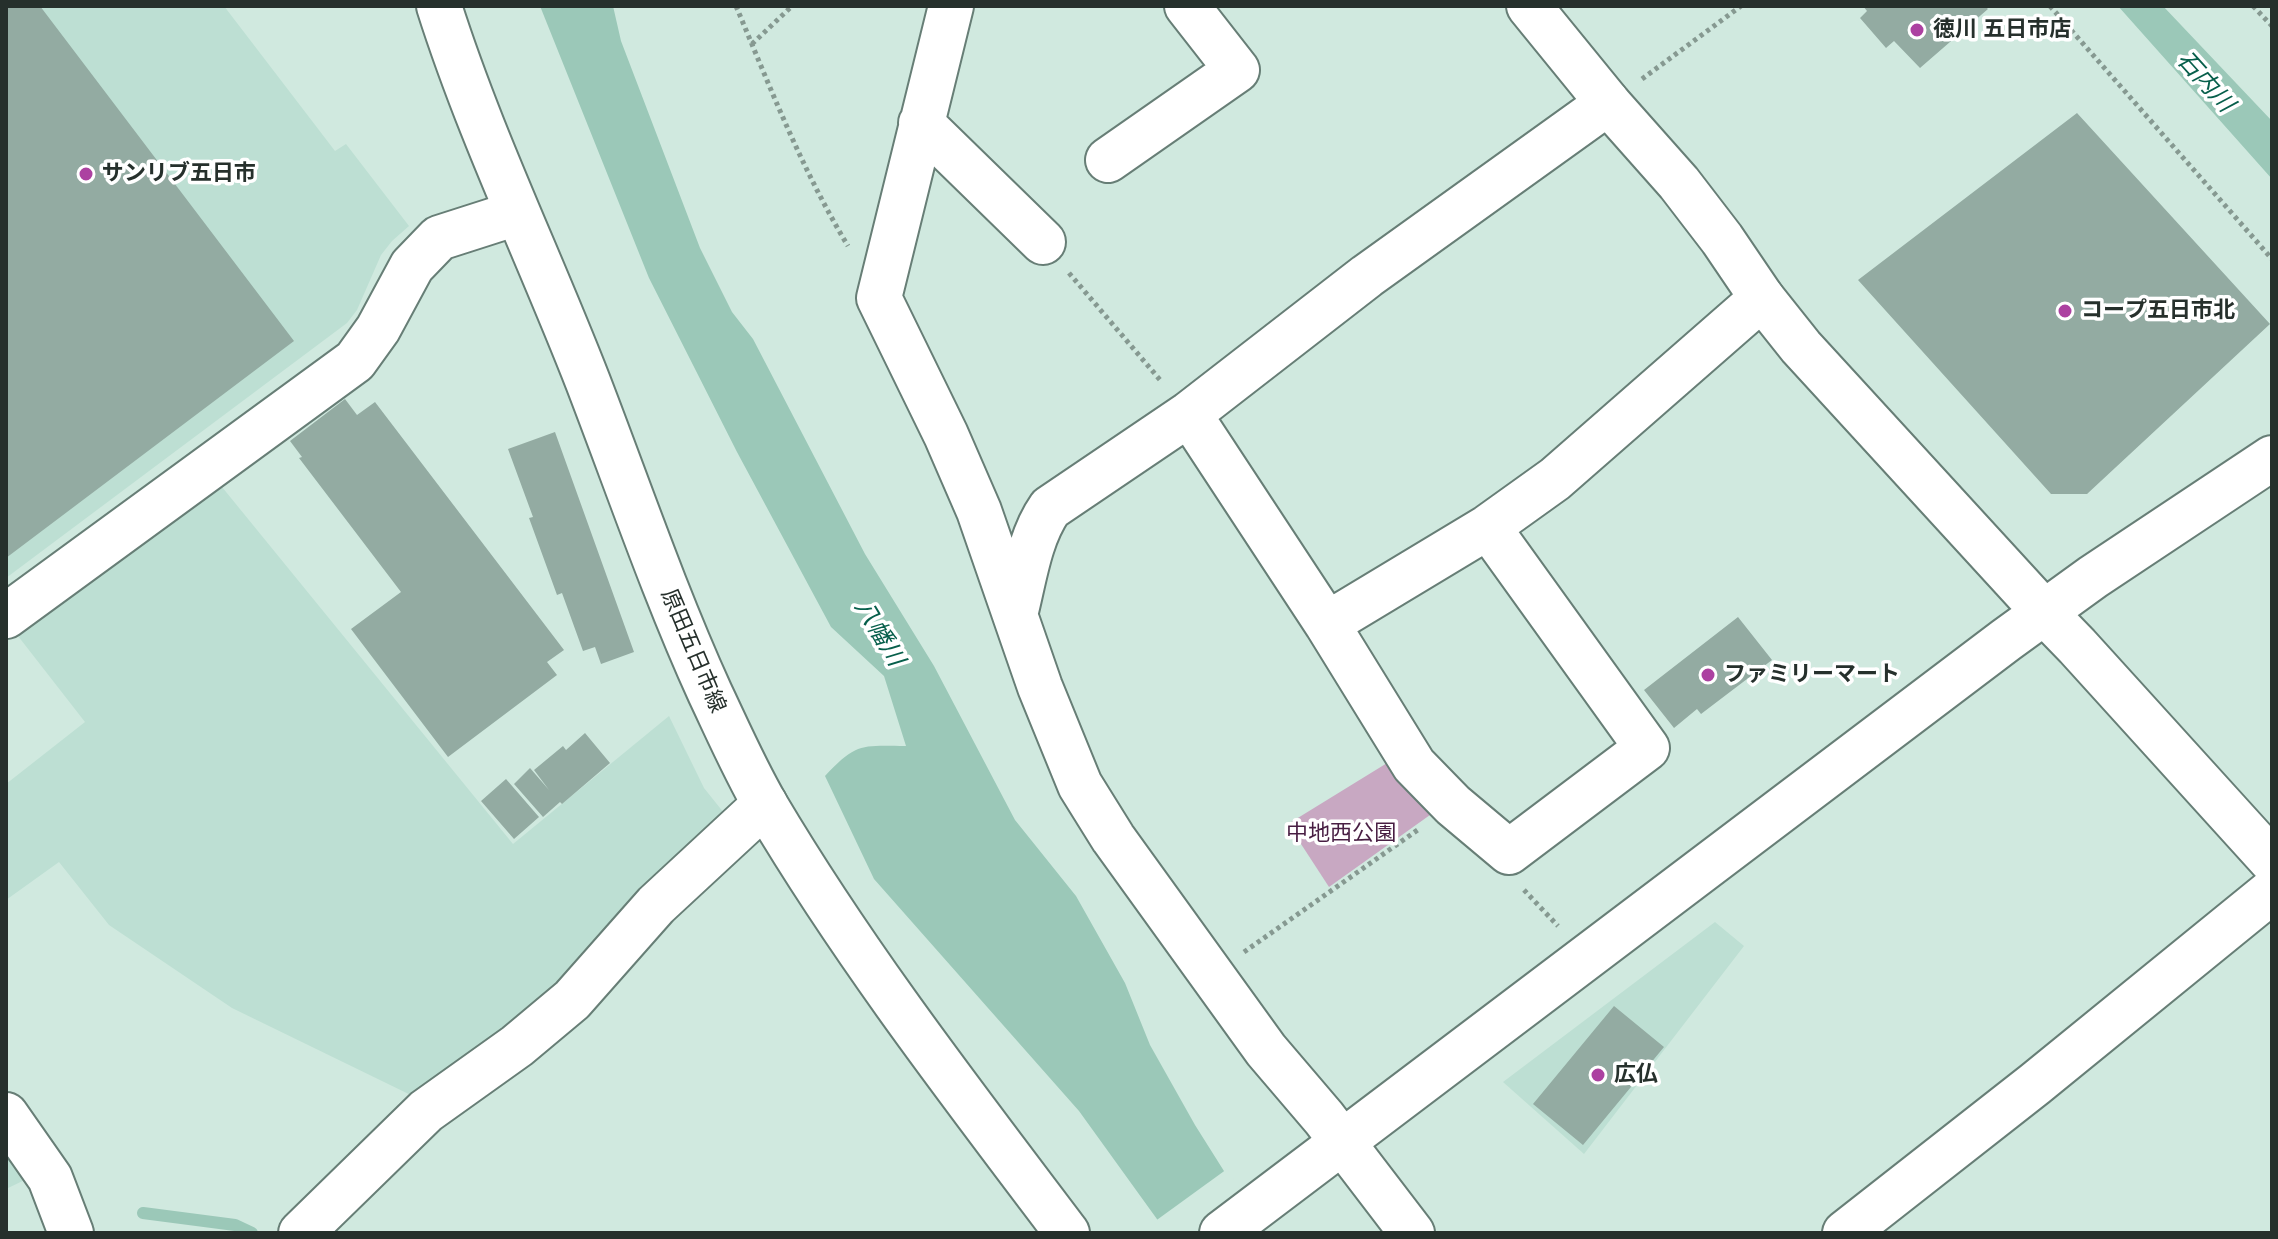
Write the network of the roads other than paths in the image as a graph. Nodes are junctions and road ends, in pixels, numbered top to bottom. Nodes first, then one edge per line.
1 (439, 6) edge
2 (951, 6) edge
3 (1187, 6) edge
4 (1529, 6) edge
5 (1608, 103) junction
6 (921, 123) junction
7 (1108, 160) dead end
8 (517, 213) junction
9 (1043, 242) road end
10 (1762, 298) junction
11 (1189, 414) junction
12 (2272, 458) edge
13 (1488, 527) junction
14 (2044, 612) junction
15 (1015, 615) junction
16 (6, 616) edge
17 (1327, 624) junction
18 (765, 804) junction
19 (2272, 861) edge
20 (2272, 891) edge
21 (6, 1115) edge
22 (1341, 1141) junction
23 (71, 1233) edge
24 (301, 1233) edge
25 (1067, 1233) edge
26 (1222, 1233) edge
27 (1412, 1233) edge
28 (1845, 1233) edge

1 - 8 street, 原田五日市線
2 - 6 street
3 - 7 street
4 - 5 street
5 - 10 street
5 - 11 street
6 - 9 street
6 - 15 street
8 - 16 street
8 - 18 street, 原田五日市線
10 - 13 street
10 - 14 street
11 - 15 street
11 - 17 street
12 - 14 street
13 - 17 street
13 - 17 street
14 - 19 street
14 - 22 street
15 - 22 street
18 - 24 street
18 - 25 street, 原田五日市線
20 - 28 street
21 - 23 street
22 - 26 street
22 - 27 street

